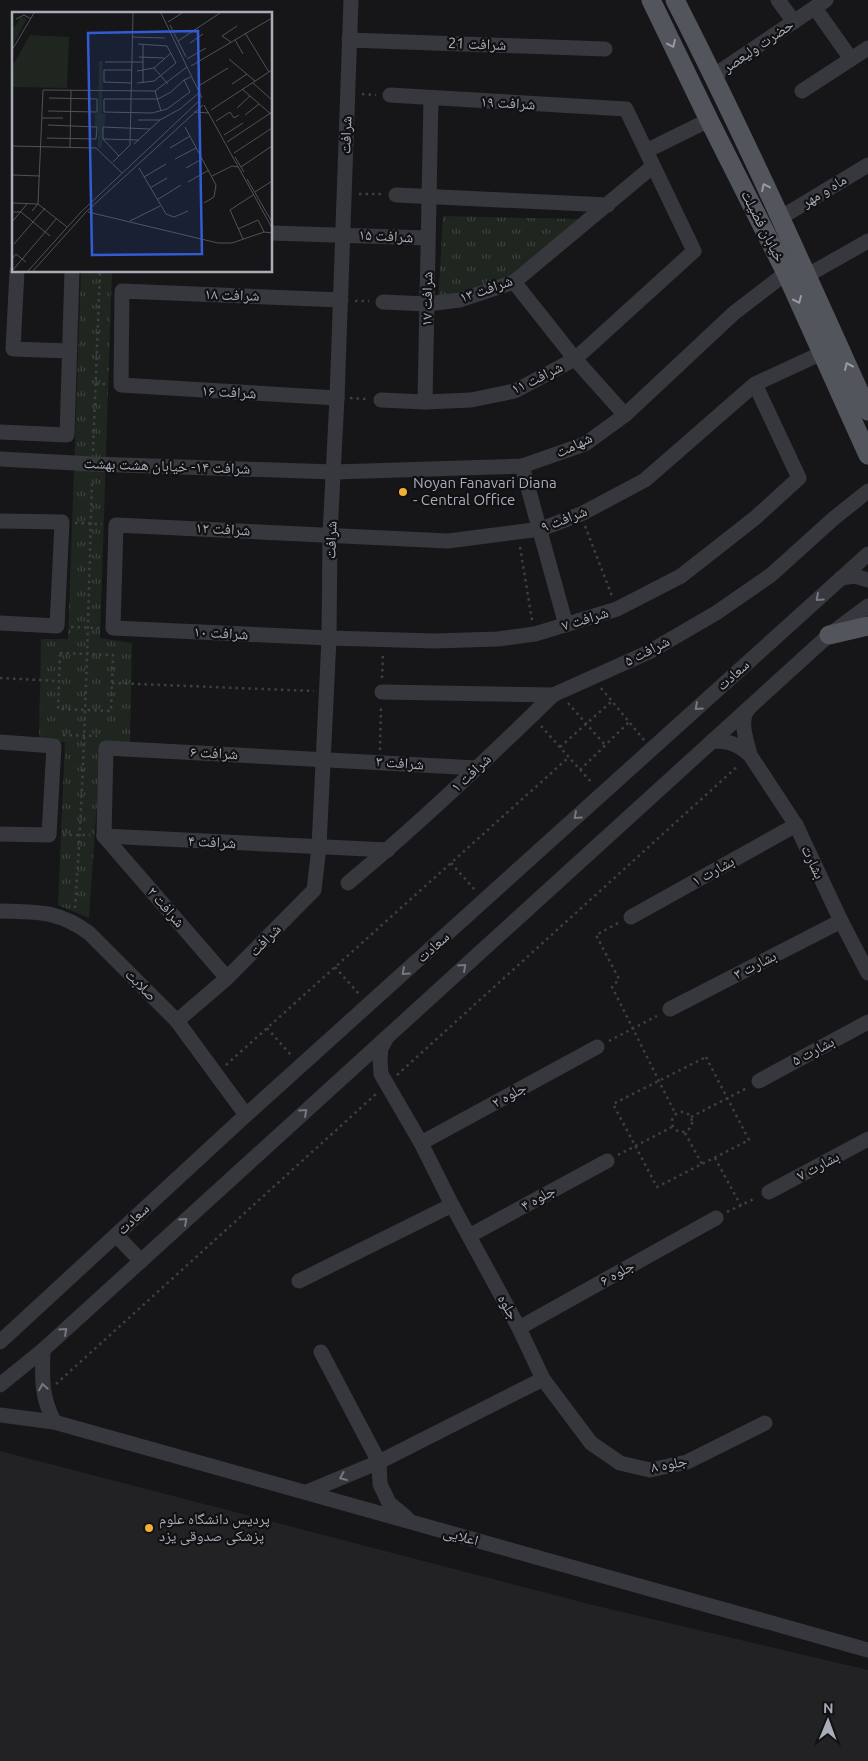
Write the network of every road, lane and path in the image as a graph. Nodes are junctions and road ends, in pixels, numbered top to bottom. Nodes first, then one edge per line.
1 (351, 0) edge
2 (651, 0) edge
3 (675, 0) edge
4 (778, 0) edge
5 (821, 4) edge
6 (794, 22) junction
7 (349, 40) junction
8 (868, 48) edge
9 (606, 49) dead end
10 (851, 59) junction
11 (714, 76) junction
12 (802, 91) dead end
13 (348, 93) junction
14 (390, 95) joint
15 (431, 98) junction
16 (709, 120) junction
17 (646, 151) junction
18 (868, 165) edge
19 (652, 167) junction
20 (345, 193) junction
21 (396, 195) joint
22 (429, 197) junction
23 (608, 206) junction
24 (780, 218) junction
25 (272, 232) edge
26 (343, 234) junction
27 (428, 238) junction
28 (868, 241) edge
29 (17, 272) edge
30 (72, 272) edge
31 (100, 272) edge
32 (786, 273) junction
33 (808, 275) junction
34 (514, 282) junction
35 (341, 300) junction
36 (383, 302) joint
37 (427, 304) junction
38 (70, 351) junction
39 (822, 353) junction
40 (575, 359) junction
41 (755, 384) junction
42 (121, 386) joint
43 (338, 398) junction
44 (380, 400) joint
45 (425, 402) junction
46 (868, 411) edge
47 (625, 415) junction
48 (0, 432) edge
49 (868, 455) edge
50 (0, 459) edge
51 (93, 464) junction
52 (522, 466) junction
53 (334, 472) junction
54 (868, 491) edge
55 (581, 514) junction
56 (0, 521) edge
57 (62, 522) junction
58 (91, 524) junction
59 (116, 524) junction
60 (541, 530) junction
61 (518, 533) junction
62 (330, 534) junction
63 (868, 554) edge
64 (841, 578) junction
65 (868, 580) edge
66 (868, 605) edge
67 (617, 609) junction
68 (0, 623) edge
69 (566, 625) junction
70 (57, 626) junction
71 (868, 626) edge
72 (88, 628) junction
73 (113, 628) junction
74 (535, 634) junction
75 (829, 635) junction
76 (329, 638) junction
77 (87, 654) junction
78 (0, 678) edge
79 (592, 678) junction
80 (59, 681) junction
81 (112, 683) junction
82 (325, 691) junction
83 (382, 692) dead end
84 (553, 695) junction
85 (612, 702) junction
86 (753, 703) junction
87 (84, 710) junction
88 (532, 716) junction
89 (629, 722) junction
90 (586, 725) junction
91 (84, 736) junction
92 (712, 741) junction
93 (0, 742) edge
94 (605, 745) junction
95 (54, 746) junction
96 (560, 747) junction
97 (106, 748) junction
98 (652, 749) junction
99 (750, 755) junction
100 (569, 757) junction
101 (322, 758) junction
102 (477, 768) junction
103 (580, 770) junction
104 (602, 794) junction
105 (796, 825) junction
106 (0, 834) edge
107 (80, 835) junction
108 (49, 836) junction
109 (104, 836) junction
110 (319, 847) junction
111 (388, 850) junction
112 (451, 863) junction
113 (348, 883) dead end
114 (484, 900) junction
115 (0, 911) edge
116 (630, 917) joint
117 (74, 922) junction
118 (841, 922) junction
119 (335, 967) junction
120 (868, 973) edge
121 (227, 978) junction
122 (369, 1004) junction
123 (670, 1010) joint
124 (177, 1021) junction
125 (868, 1022) edge
126 (267, 1028) junction
127 (633, 1028) junction
128 (388, 1036) junction
129 (597, 1047) joint
130 (300, 1066) junction
131 (351, 1070) junction
132 (216, 1074) junction
133 (382, 1074) junction
134 (658, 1081) junction
135 (759, 1081) joint
136 (727, 1098) junction
137 (676, 1114) junction
138 (246, 1115) junction
139 (691, 1117) junction
140 (672, 1127) junction
141 (685, 1133) junction
142 (868, 1140) edge
143 (421, 1143) junction
144 (636, 1147) junction
145 (715, 1158) junction
146 (607, 1160) joint
147 (702, 1164) junction
148 (769, 1192) joint
149 (452, 1205) junction
150 (741, 1206) junction
151 (716, 1218) joint
152 (116, 1235) junction
153 (469, 1236) junction
154 (141, 1261) junction
155 (299, 1281) dead end
156 (519, 1328) junction
157 (0, 1342) edge
158 (43, 1350) junction
159 (321, 1352) dead end
160 (544, 1379) junction
161 (0, 1385) edge
162 (0, 1415) edge
163 (54, 1422) junction
164 (765, 1424) dead end
165 (379, 1462) junction
166 (307, 1492) junction
167 (410, 1521) junction
168 (868, 1650) edge

1 - 7 street, شرافت
2 -> 16 main road, خیابان فضیلت
3 - 11 main road, خیابان فضیلت
4 - 6 street
5 - 6 street, حضرت ولیعصر
5 - 10 street
6 - 11 street, حضرت ولیعصر
7 - 9 street, شرافت 21
7 - 13 street, شرافت
8 - 10 street
10 - 12 street
24 -> 11 main road, خیابان فضیلت
13 - 14 path
13 - 20 street, شرافت
14 - 15 street, شرافت ۱۹
15 - 17 street, شرافت ۱۹
15 - 22 street, شرافت ۱۷
16 - 17 street
16 - 32 main road, خیابان فضیلت
17 - 19 street
18 - 24 street, ماه و مهر
19 - 23 street, شرافت ۱۳
19 - 40 street, شرافت ۱۱
20 - 21 path
20 - 26 street, شرافت
21 - 22 street
22 - 23 street
22 - 27 street, شرافت ۱۷
23 - 34 street, شرافت ۱۳
24 - 33 main road, خیابان فضیلت
25 - 26 street, شرافت ۱۵
26 - 27 street, شرافت ۱۵
26 - 35 street, شرافت
27 - 37 street, شرافت ۱۷
28 - 33 street
29 - 38 street
30 - 38 street
31 - 51 path
32 -> 39 main road, خیابان فضیلت
32 - 47 street, شهامت
46 -> 33 main road, خیابان فضیلت
34 - 37 street, شرافت ۱۳
34 - 40 street
35 - 36 path
35 - 42 street, شرافت ۱۸
35 - 43 street, شرافت
36 - 37 street, شرافت ۱۳
37 - 45 street, شرافت ۱۷
38 - 48 street
39 - 41 street, شرافت ۹
39 - 49 main road, خیابان فضیلت
40 - 45 street, شرافت ۱۱
40 - 47 street
41 - 55 street, شرافت ۹
41 - 67 street, شرافت ۷
42 - 43 street, شرافت ۱۶
43 - 44 path
43 - 53 street, شرافت
44 - 45 street, شرافت ۱۱
47 - 52 street, شهامت
50 - 51 street, شرافت ۱۴- خیابان هشت بهشت
51 - 53 street, شرافت ۱۴- خیابان هشت بهشت
51 - 58 path
52 - 53 street, شهامت
52 - 60 street
53 - 62 street, شرافت
54 - 79 street, شرافت ۵
55 - 60 street, شرافت ۹
55 - 67 path
56 - 57 street
57 - 58 path
57 - 70 street
58 - 59 path
58 - 72 path
59 - 62 street, شرافت ۱۲
59 - 73 street
60 - 61 street, شرافت ۹
60 - 69 street
61 - 62 street, شرافت ۹
61 - 74 path
62 - 76 street, شرافت
63 - 64 street, سعادت
64 - 65 street
64 -> 98 street, سعادت
66 - 75 street
67 - 69 street, شرافت ۷
68 - 70 street
69 - 74 street, شرافت ۷
70 - 72 path
71 - 75 main road
72 - 73 path
72 - 77 path
73 - 76 street, شرافت ۱۰
74 - 76 street, شرافت ۷
75 - 86 street
76 - 82 street, شرافت
77 - 80 path
77 - 81 path
77 - 87 path
78 - 80 path
79 - 84 street, شرافت ۵
79 - 85 path
80 - 87 path
81 - 82 path
81 - 87 path
82 - 101 street, شرافت
83 - 84 street, شرافت ۵
84 - 88 street, شرافت ۱
84 - 90 path
85 - 89 path
85 - 90 path
86 - 92 street
86 - 99 street
87 - 91 path
88 - 96 path
88 - 102 street, شرافت ۱
89 - 94 path
89 - 98 path
90 - 94 path
90 - 96 path
91 - 95 path
91 - 97 path
91 - 107 path
92 - 99 street
128 -> 92 street
93 - 95 street
94 - 103 path
95 - 108 street
96 - 100 path
97 - 101 street, شرافت ۶
97 - 109 street
98 - 104 street, سعادت
99 - 105 street, بشارت
100 - 103 path
100 - 112 path
101 - 102 street, شرافت ۳
101 - 110 street, شرافت
102 - 111 street, شرافت ۱
103 - 104 path
104 -> 114 street, سعادت
105 - 116 street, بشارت ۱
105 - 118 street, بشارت
106 - 108 street
107 - 108 path
107 - 109 path
107 - 117 path
109 - 110 street, شرافت ۴
109 - 121 street, شرافت ۲
110 - 111 street
110 - 121 street, شرافت
111 - 113 street, شرافت ۱
112 - 114 path
112 - 119 path
114 -> 122 street, سعادت
115 - 117 street, صلابت
116 - 127 path
117 - 124 street, صلابت
118 - 120 street, بشارت
118 - 123 street, بشارت ۳
119 - 122 path
119 - 126 path
121 - 124 street, شرافت
122 - 130 street, سعادت
123 - 127 path
124 - 132 street, صلابت
125 - 135 street, بشارت ۵
126 - 130 path
126 - 132 path
127 - 129 path
127 - 134 path
128 - 131 street
128 - 133 street
129 - 143 street, جلوه ۲
130 - 138 street, سعادت
131 - 133 street
154 -> 131 street
132 - 138 street, صلابت
133 - 143 street, جلوه
134 - 136 path
134 - 137 path
134 - 144 path
135 - 136 path
136 - 139 path
136 - 145 path
137 - 139 path
137 - 140 path
138 - 152 street, سعادت
139 - 141 path
140 - 141 path
140 - 144 path
141 - 147 path
142 - 148 street, بشارت ۷
143 - 149 street, جلوه
144 - 146 path
144 - 147 path
145 - 147 path
145 - 150 path
146 - 153 street, جلوه ۴
148 - 150 path
149 - 153 street, جلوه
149 - 155 street
150 - 151 path
151 - 156 street, جلوه ۶
152 - 154 street
152 - 157 street, سعادت
153 - 156 street, جلوه
158 -> 154 street
156 - 160 street, جلوه
158 - 161 street
163 -> 158 street
159 - 165 street
160 - 164 street, جلوه ۸
160 - 165 street
162 - 163 street, اعلایی
163 - 166 street, اعلایی
165 -> 166 street
165 - 167 street
166 - 167 street, اعلایی
167 - 168 street, اعلایی

